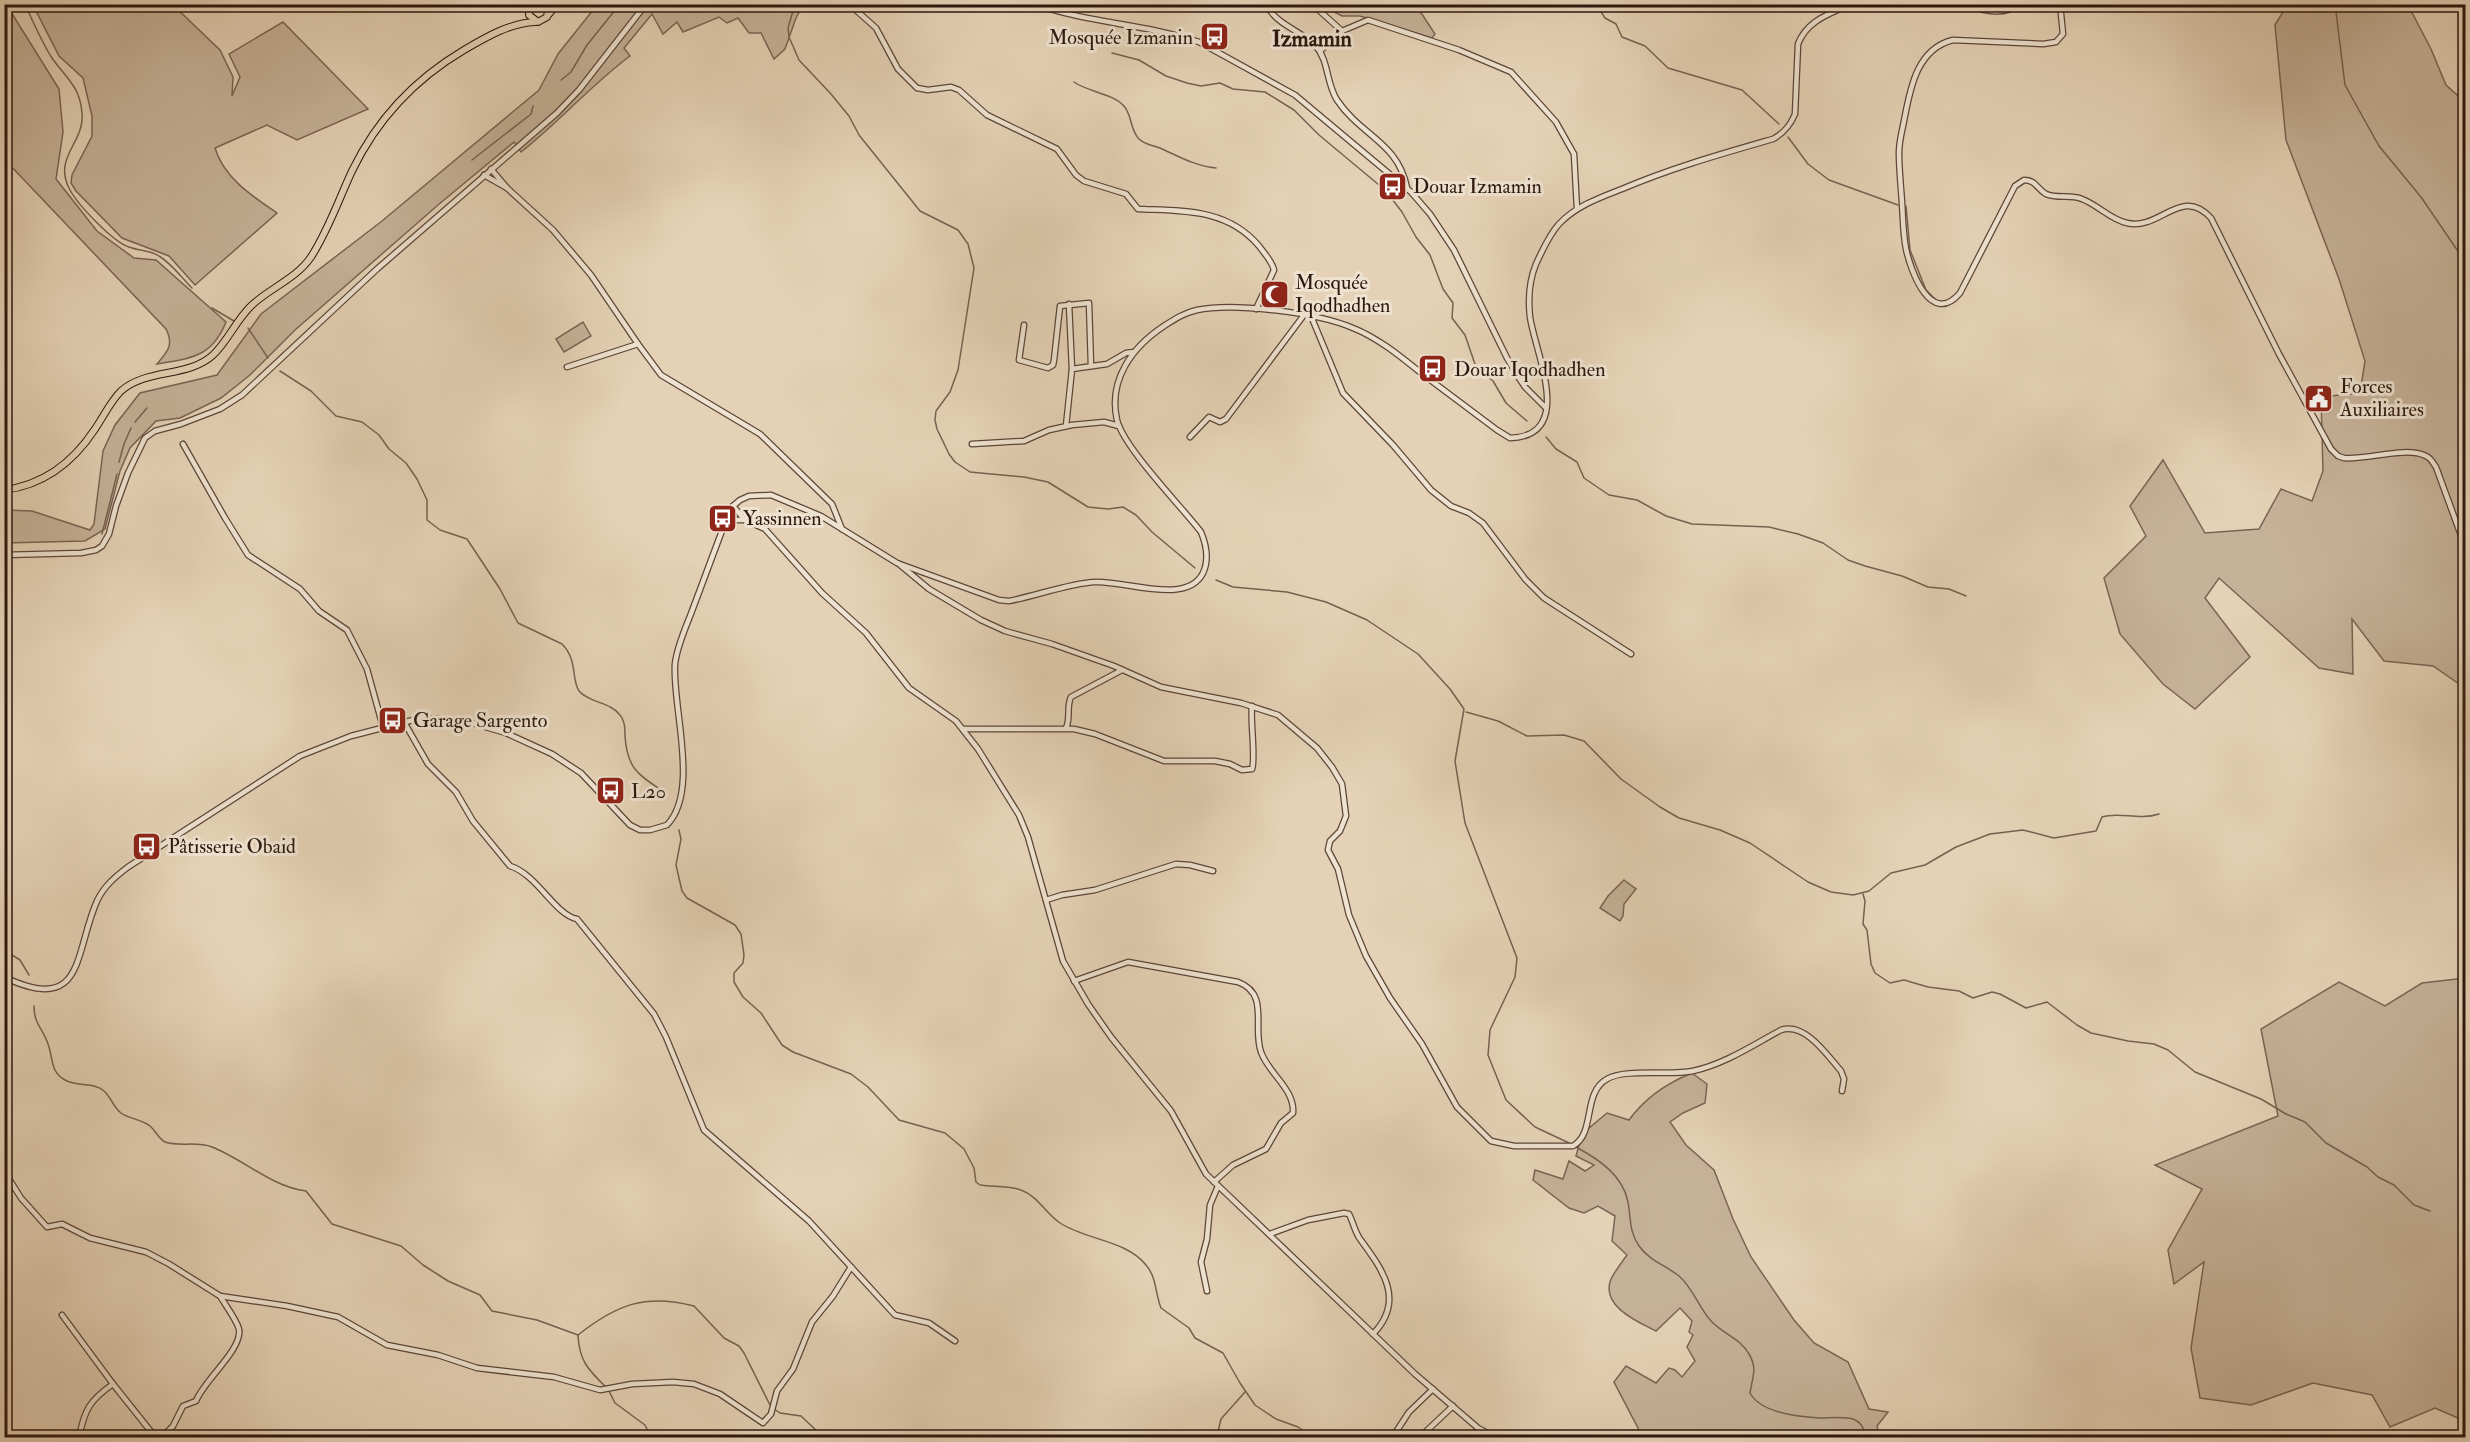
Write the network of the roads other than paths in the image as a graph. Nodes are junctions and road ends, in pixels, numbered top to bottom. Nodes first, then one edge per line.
1 (557, 4) edge
2 (646, 4) edge
3 (849, 4) edge
4 (1034, 4) edge
5 (1266, 4) edge
6 (1312, 4) edge
7 (1851, 4) edge
8 (1962, 4) edge
9 (2020, 4) edge
10 (2060, 4) edge
11 (546, 5) edge
12 (530, 7) edge
13 (548, 14) junction
14 (535, 22) junction
15 (516, 24) junction
16 (1342, 31) junction
17 (1320, 51) junction
18 (491, 170) junction
19 (484, 175) junction
20 (507, 188) junction
21 (1407, 188) junction
22 (1577, 209) junction
23 (1069, 304) junction
24 (1256, 309) junction
25 (1304, 315) junction
26 (1311, 316) junction
27 (1024, 325) dead end
28 (638, 344) junction
29 (1134, 352) junction
30 (1091, 366) junction
31 (567, 368) dead end
32 (1072, 369) junction
33 (1547, 408) junction
34 (1066, 426) junction
35 (1119, 426) junction
36 (1190, 437) dead end
37 (183, 444) dead end
38 (972, 444) dead end
39 (4, 489) edge
40 (733, 506) junction
41 (726, 520) junction
42 (745, 520) junction
43 (842, 529) junction
44 (2466, 549) edge
45 (4, 555) edge
46 (897, 563) junction
47 (1631, 654) dead end
48 (1122, 670) junction
49 (1252, 706) junction
50 (404, 722) junction
51 (383, 727) junction
52 (1066, 728) junction
53 (963, 729) junction
54 (1213, 871) dead end
55 (1046, 900) junction
56 (4, 977) edge
57 (1074, 981) junction
58 (1842, 1091) dead end
59 (4, 1171) edge
60 (1216, 1184) junction
61 (1270, 1234) junction
62 (851, 1267) junction
63 (1207, 1292) dead end
64 (220, 1296) junction
65 (62, 1315) dead end
66 (1373, 1334) junction
67 (955, 1341) dead end
68 (113, 1384) junction
69 (1433, 1389) junction
70 (1453, 1406) junction
71 (79, 1437) edge
72 (156, 1437) edge
73 (161, 1437) edge
74 (1392, 1437) edge
75 (1419, 1437) edge
76 (1497, 1437) edge

1 - 13 main road
2 - 18 street
3 - 24 street
4 - 21 street
5 - 17 street
6 - 16 street
7 - 22 street
8 - 9 street
10 - 44 street
11 - 13 main road
12 - 14 main road
12 - 15 main road
13 - 14 main road
14 - 15 main road
15 - 39 main road
16 - 17 street
16 - 22 street
17 - 21 street
18 - 19 street
18 - 20 street
19 - 20 street
19 - 45 street
20 - 28 street
21 - 33 street
22 - 33 street
23 - 27 street
23 - 30 street
23 - 32 street
24 - 25 street
24 - 29 street
25 - 26 street
25 - 36 street
26 - 33 street
26 - 47 street
28 - 31 street
28 - 43 street
29 - 30 street
29 - 35 street
30 - 32 street
32 - 34 street
34 - 35 street
34 - 38 street
35 - 46 street
37 - 51 street
40 - 41 street
40 - 42 street
40 - 43 street
41 - 42 street
41 - 50 street
42 - 53 street
43 - 46 street
46 - 48 street
48 - 49 street
48 - 52 street
49 - 52 street
49 - 58 street
50 - 51 street
50 - 62 street
51 - 56 street
52 - 53 street
53 - 55 street
54 - 55 street
55 - 57 street
57 - 60 street
57 - 60 street
59 - 64 street
60 - 61 street
60 - 63 street
61 - 66 street
61 - 66 street
62 - 64 street
62 - 67 street
64 - 73 street
65 - 68 street
66 - 69 street
68 - 71 street
68 - 72 street
69 - 70 street
69 - 74 street
70 - 75 street
70 - 76 street

